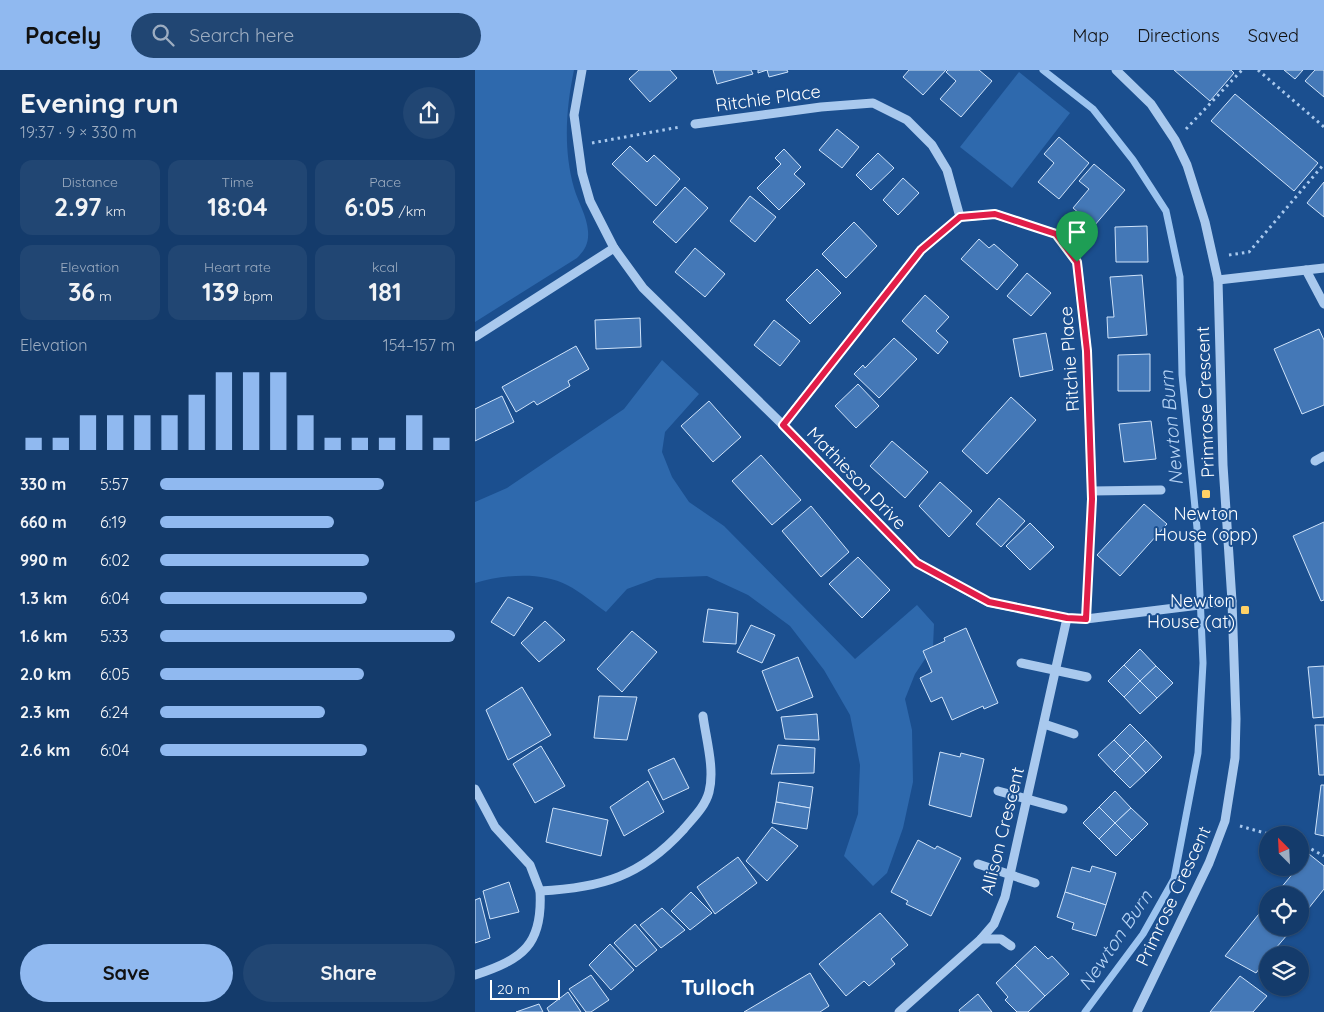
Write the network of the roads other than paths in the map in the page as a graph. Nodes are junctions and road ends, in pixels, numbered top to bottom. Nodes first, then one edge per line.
1 (582, 70) edge
2 (1115, 70) edge
3 (695, 124) road end
4 (960, 217) junction
5 (614, 248) junction
6 (1324, 268) edge
7 (1307, 270) junction
8 (1218, 280) junction
9 (1324, 304) edge
10 (475, 337) edge
11 (783, 425) junction
12 (1324, 456) edge
13 (1315, 461) dead end
14 (1161, 490) dead end
15 (1232, 601) junction
16 (1067, 618) junction
17 (1021, 663) dead end
18 (1057, 670) junction
19 (1087, 678) dead end
20 (703, 716) dead end
21 (1044, 724) junction
22 (1074, 734) dead end
23 (475, 789) edge
24 (998, 791) dead end
25 (1027, 799) junction
26 (1063, 809) dead end
27 (978, 864) dead end
28 (1010, 875) junction
29 (1035, 883) dead end
30 (540, 891) junction
31 (981, 939) junction
32 (1011, 946) dead end
33 (475, 974) edge
34 (899, 1012) edge
35 (1137, 1012) edge

1 - 5 street, Mathieson Drive
2 - 8 street, Primrose Crescent
3 - 4 street, Ritchie Place
4 - 11 street
4 - 14 street, Ritchie Place
5 - 10 street
5 - 11 street, Mathieson Drive
6 - 7 street
7 - 8 street
7 - 9 street
8 - 15 street, Primrose Crescent
11 - 16 street, Mathieson Drive
12 - 13 street
15 - 16 street, Mathieson Drive
15 - 35 street, Primrose Crescent
16 - 18 street, Allison Crescent
17 - 18 street
18 - 19 street
18 - 21 street, Allison Crescent
20 - 30 street
21 - 22 street
21 - 25 street, Allison Crescent
23 - 30 street
24 - 25 street
25 - 26 street
25 - 28 street, Allison Crescent
27 - 28 street
28 - 29 street
28 - 31 street, Allison Crescent
30 - 33 street
31 - 32 street
31 - 34 street, Allison Crescent

